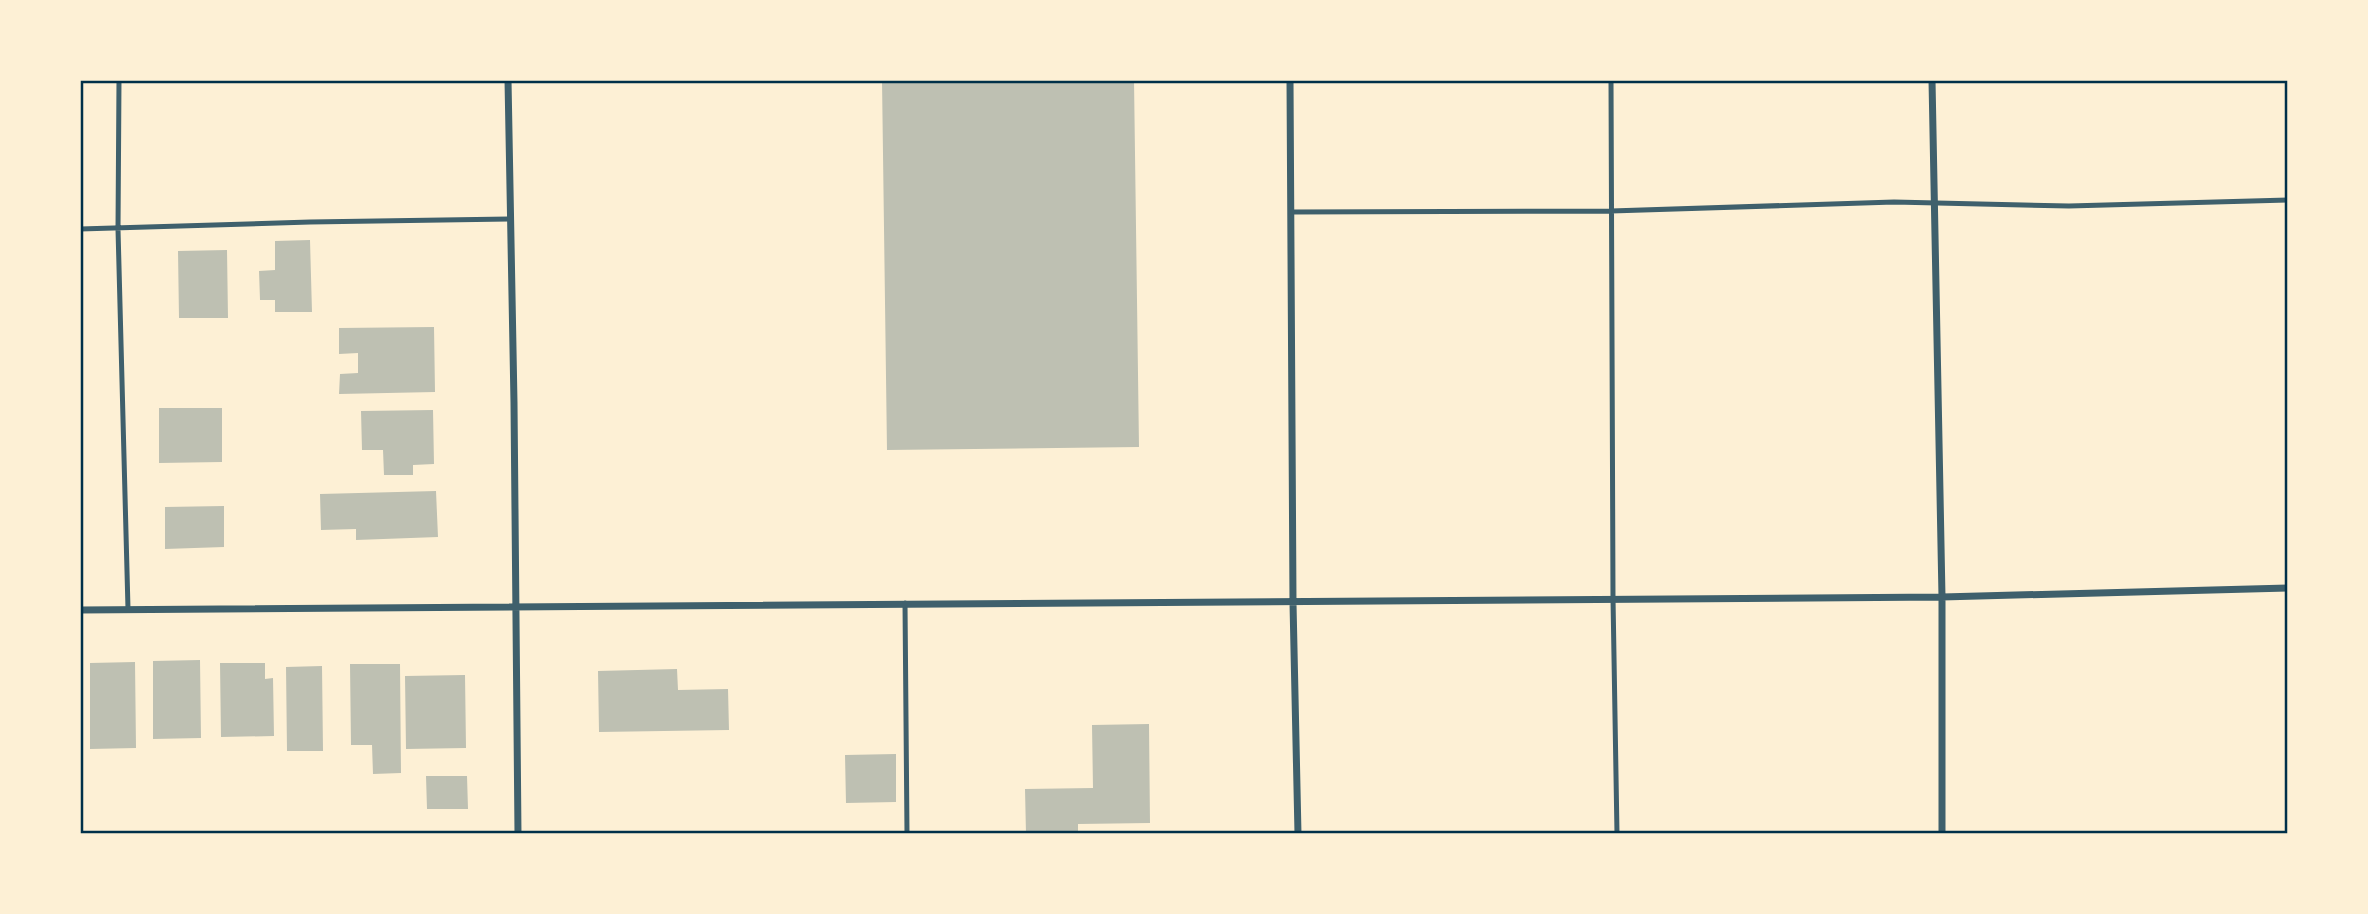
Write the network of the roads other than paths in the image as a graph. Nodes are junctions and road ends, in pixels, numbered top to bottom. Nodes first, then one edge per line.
1 (119, 80) edge
2 (508, 80) edge
3 (1290, 80) edge
4 (1611, 80) edge
5 (1933, 80) edge
6 (2287, 201) edge
7 (1934, 202) junction
8 (1611, 211) junction
9 (1292, 212) junction
10 (509, 219) junction
11 (80, 229) edge
12 (118, 229) junction
13 (2287, 588) edge
14 (1942, 597) junction
15 (1612, 598) junction
16 (905, 603) junction
17 (1293, 603) junction
18 (515, 608) junction
19 (128, 609) junction
20 (80, 610) edge
21 (518, 834) edge
22 (907, 834) edge
23 (1298, 834) edge
24 (1617, 834) edge
25 (1942, 834) edge

1 - 12 lane
2 - 10 street
3 - 9 street
4 - 8 lane
5 - 7 street
6 - 7 lane
7 - 8 lane
7 - 14 street
8 - 9 lane
8 - 15 lane
9 - 17 street
10 - 12 lane
10 - 18 street
11 - 12 lane
12 - 19 lane
13 - 14 street
14 - 15 street
14 - 25 street
15 - 17 street
15 - 24 lane
16 - 17 street
16 - 18 street
16 - 22 lane
17 - 23 street
18 - 19 street
18 - 21 street
19 - 20 street

